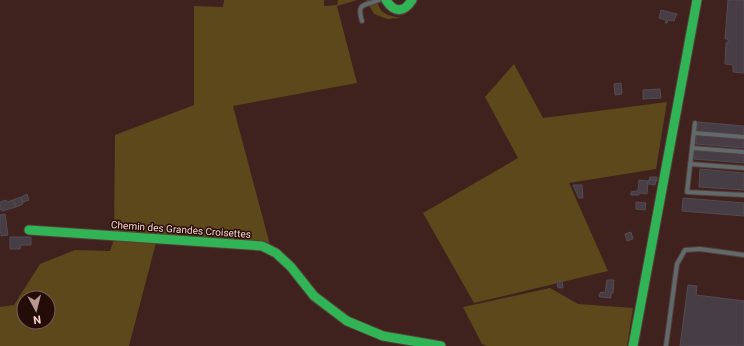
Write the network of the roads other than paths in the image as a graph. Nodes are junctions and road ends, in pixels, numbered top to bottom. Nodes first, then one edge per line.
1 (379, 0) edge
2 (386, 0) edge
3 (412, 0) edge
4 (697, 0) edge
5 (362, 21) dead end
6 (695, 123) dead end
7 (694, 133) junction
8 (744, 138) edge
9 (692, 148) junction
10 (744, 152) edge
11 (690, 164) junction
12 (744, 168) edge
13 (744, 195) edge
14 (29, 230) dead end
15 (744, 255) edge
16 (441, 346) edge
17 (633, 346) edge
18 (666, 346) edge

1 - 5 lane
2 - 3 street
4 - 17 street
6 - 7 lane
7 - 8 lane
7 - 9 lane
9 - 10 lane
9 - 11 lane
11 - 12 lane
11 - 13 lane
14 - 16 street, Chemin des Grandes Croisettes
15 - 18 lane

